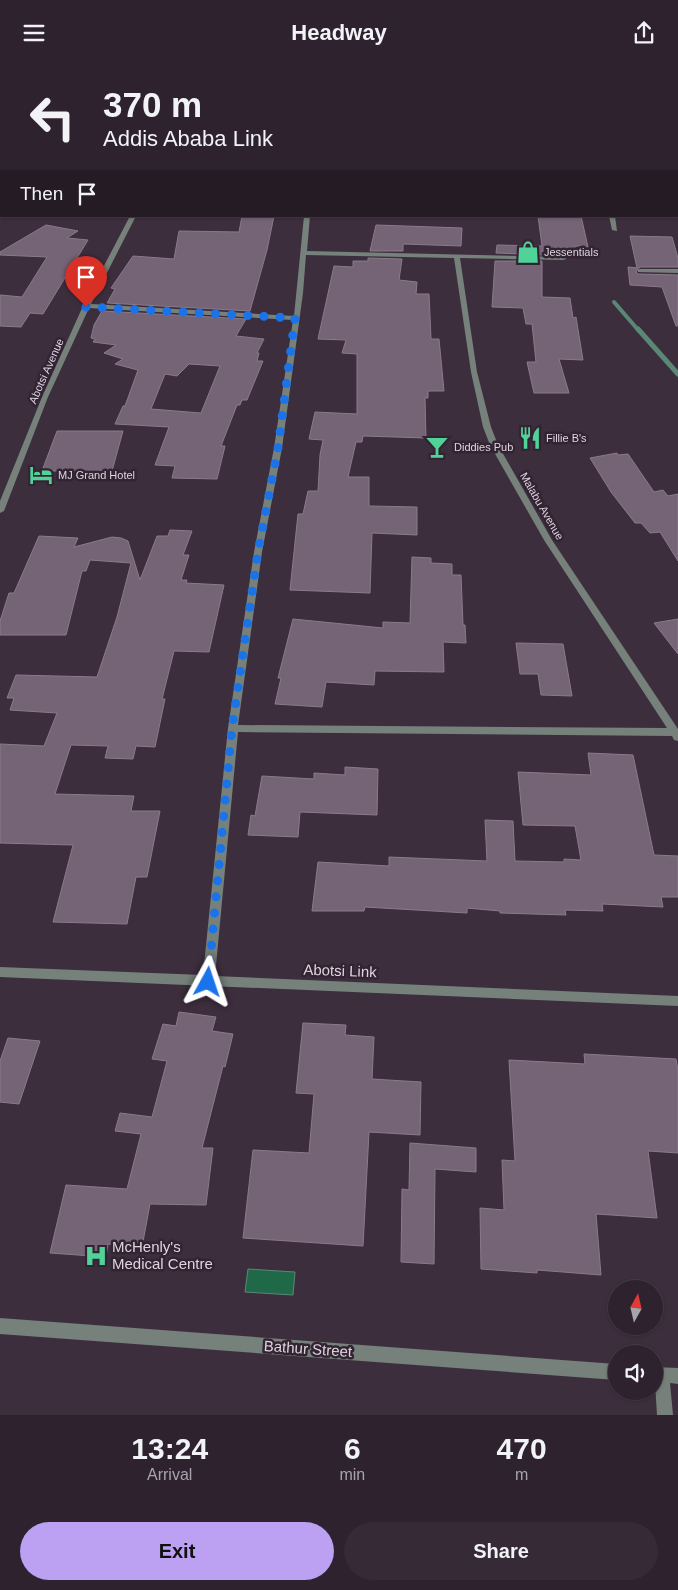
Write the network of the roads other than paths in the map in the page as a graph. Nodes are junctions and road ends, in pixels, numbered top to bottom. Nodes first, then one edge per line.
1 (132, 217) edge
2 (307, 217) edge
3 (612, 217) edge
4 (615, 230) dead end
5 (302, 253) junction
6 (457, 257) junction
7 (564, 258) dead end
8 (640, 271) dead end
9 (678, 271) edge
10 (86, 307) junction
11 (295, 318) junction
12 (0, 511) edge
13 (232, 728) junction
14 (676, 735) edge
15 (0, 972) edge
16 (208, 982) junction
17 (678, 1001) edge
18 (0, 1326) edge
19 (608, 1371) edge
20 (663, 1376) edge
21 (678, 1377) edge
22 (663, 1400) edge
23 (666, 1415) edge

1 - 10 street, Abotsi Avenue
2 - 5 street
3 - 4 street
5 - 6 street
5 - 11 street
6 - 7 street
6 - 14 street, Malabu Avenue
8 - 9 street
10 - 11 street
10 - 12 street, Abotsi Avenue
11 - 13 street
13 - 14 street
13 - 16 street
15 - 16 street, Abotsi Link
16 - 17 street, Abotsi Link
18 - 19 street, Bathur Street
20 - 21 street
22 - 23 street

